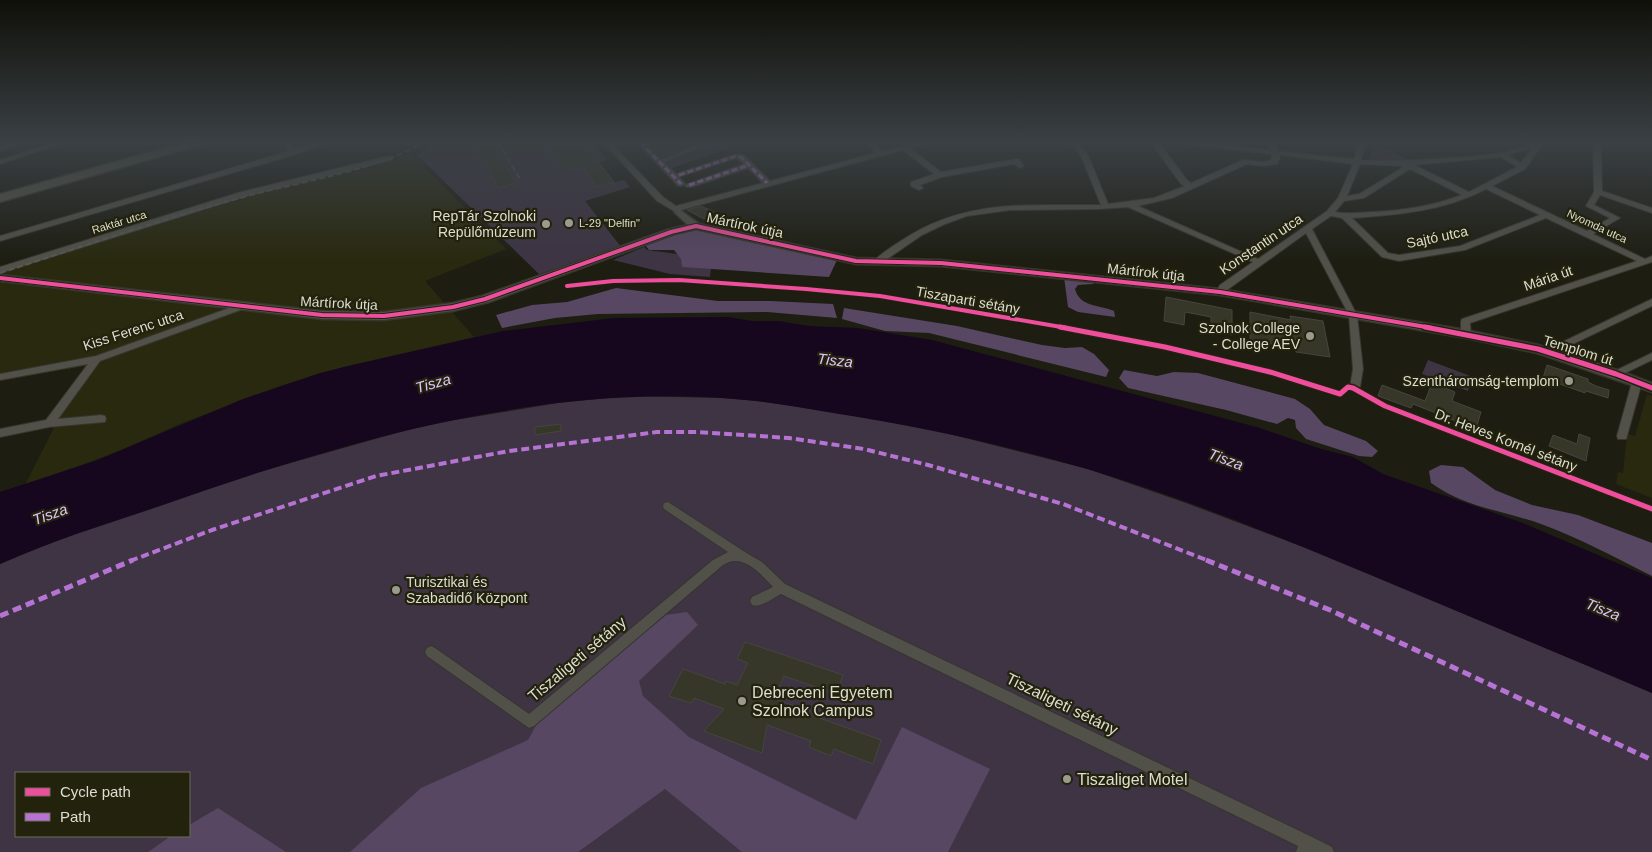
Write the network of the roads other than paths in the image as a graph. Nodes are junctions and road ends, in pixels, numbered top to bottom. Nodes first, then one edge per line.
1 (58, 182) edge
2 (193, 182) edge
3 (293, 182) edge
4 (644, 182) edge
5 (682, 182) edge
6 (695, 182) edge
7 (772, 182) edge
8 (920, 182) edge
9 (1095, 182) edge
10 (1184, 182) edge
11 (1200, 182) edge
12 (1349, 182) edge
13 (1384, 182) edge
14 (1441, 182) edge
15 (1494, 182) edge
16 (1598, 182) edge
17 (767, 183) joint
18 (1190, 186) junction
19 (1486, 186) junction
20 (918, 188) dead end
21 (1598, 192) junction
22 (1469, 195) junction
23 (0, 198) edge
24 (1342, 199) junction
25 (1127, 204) junction
26 (1105, 206) junction
27 (676, 210) junction
28 (1652, 211) edge
29 (1330, 213) junction
30 (1546, 215) junction
31 (1345, 216) junction
32 (696, 226) junction
33 (1308, 230) junction
34 (671, 232) junction
35 (1588, 234) junction
36 (0, 239) edge
37 (1648, 260) edge
38 (877, 262) junction
39 (1259, 262) junction
40 (0, 270) edge
41 (0, 278) edge
42 (1220, 292) junction
43 (1652, 302) edge
44 (243, 306) junction
45 (1353, 315) junction
46 (1466, 334) junction
47 (1549, 352) junction
48 (1652, 356) edge
49 (97, 359) junction
50 (1616, 374) junction
51 (0, 377) edge
52 (1637, 382) junction
53 (1355, 387) dead end
54 (1652, 388) edge
55 (101, 420) dead end
56 (49, 423) junction
57 (0, 433) edge
58 (1622, 436) dead end
59 (668, 506) dead end
60 (743, 556) junction
61 (781, 588) junction
62 (756, 601) dead end
63 (432, 652) dead end
64 (1305, 847) edge
65 (1327, 852) edge

1 - 23 main road
2 - 36 street
3 - 40 street, Raktár utca
4 - 27 street
5 - 6 street
7 - 17 street
8 - 20 street
9 - 26 street
10 - 18 street
11 - 18 street
12 - 24 street, Konstantin utca
13 - 24 street
14 - 22 street
15 - 19 street
16 - 21 street
17 - 27 street
18 - 25 street
19 - 22 street
19 - 30 street, Nyomda utca
21 - 28 street
21 - 35 street
22 - 31 street
24 - 29 street, Konstantin utca
25 - 26 street
25 - 39 street
26 - 38 street
27 - 32 street
27 - 34 street
29 - 31 street
29 - 33 street, Konstantin utca
30 - 31 street, Sajtó utca
30 - 35 street, Nyomda utca
32 - 34 street, Mártírok útja
32 - 38 street, Mártírok útja
33 - 39 street, Konstantin utca
33 - 45 street
34 - 44 street, Mártírok útja
35 - 37 street, Nyomda utca
37 - 46 street, Mária út
38 - 42 street, Mártírok útja
39 - 42 street, Konstantin utca
41 - 44 street, Mártírok útja
42 - 45 street, Mártírok útja
43 - 47 street
44 - 49 street, Kiss Ferenc utca
45 - 46 street, Mártírok útja
45 - 53 street
46 - 47 street, Templom út
47 - 50 street, Templom út
48 - 50 street
49 - 51 street, Kiss Ferenc utca
49 - 56 street
50 - 52 street, Templom út
52 - 54 street, Templom út
52 - 58 street
55 - 56 street
56 - 57 street
59 - 60 street, Tiszaligeti sétány
60 - 61 street, Tiszaligeti sétány
60 - 63 street, Tiszaligeti sétány
61 - 62 street
61 - 64 street, Tiszaligeti sétány
64 - 65 street, Tiszaligeti sétány

